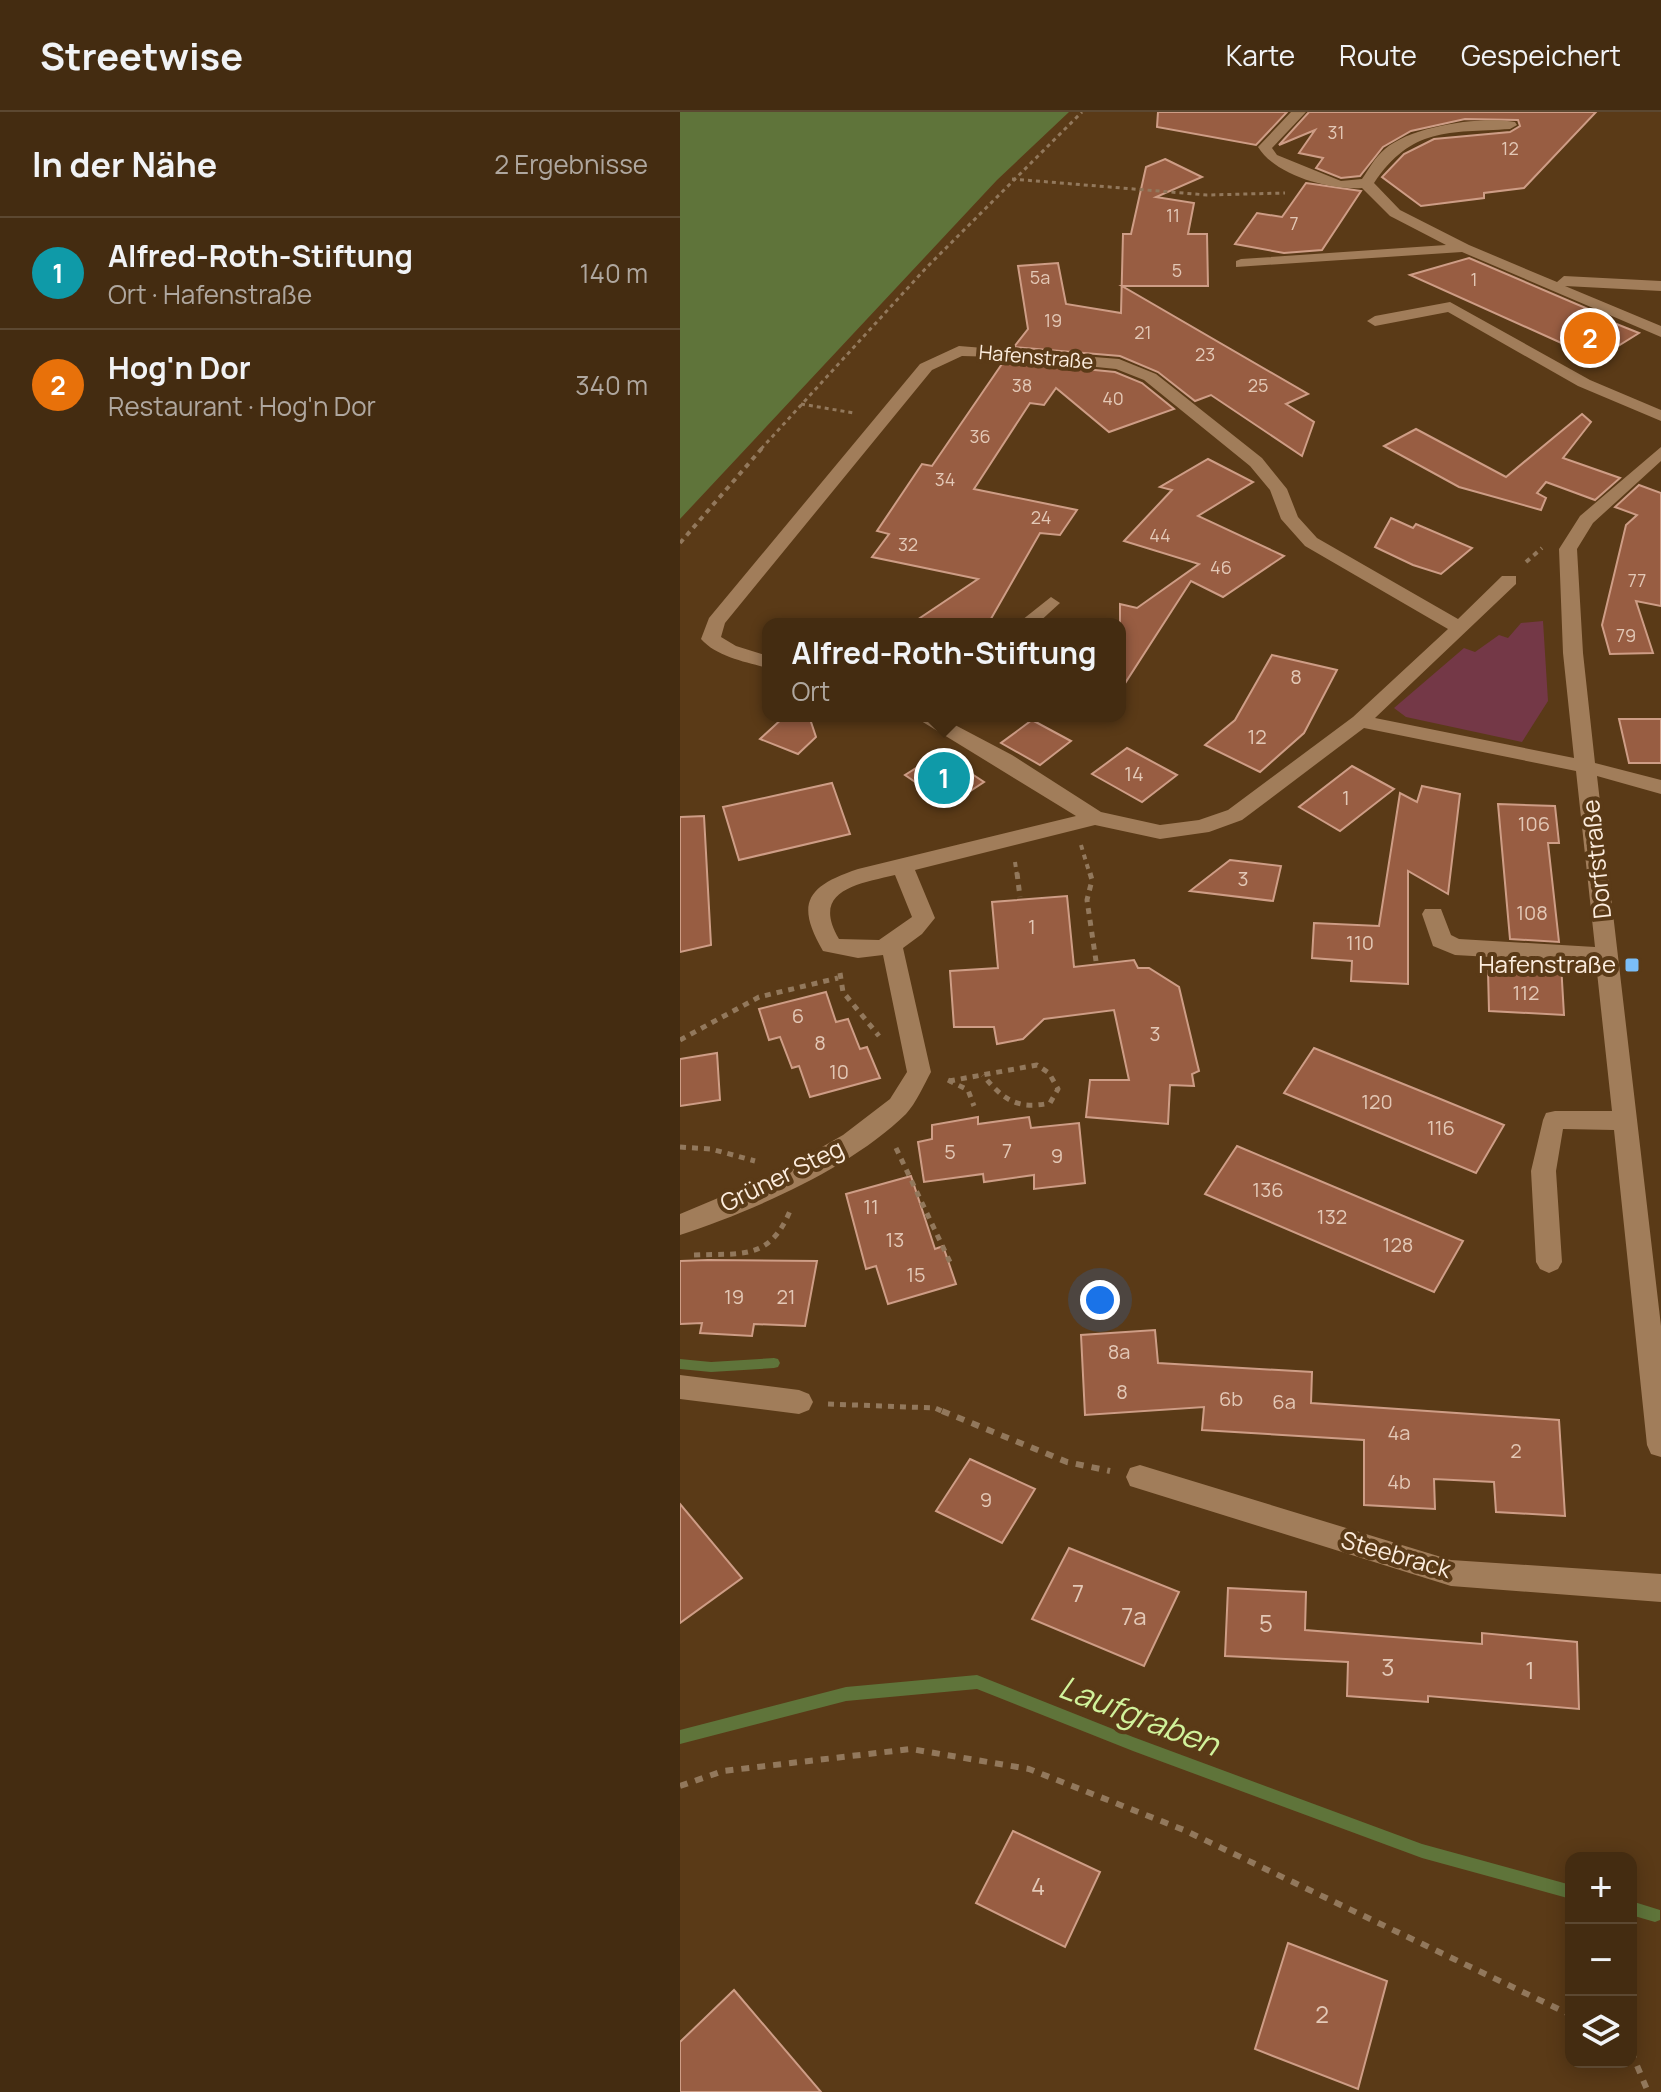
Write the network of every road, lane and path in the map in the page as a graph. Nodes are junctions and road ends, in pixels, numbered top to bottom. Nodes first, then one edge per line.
1 (1082, 112) edge
2 (1299, 112) edge
3 (1510, 125) dead end
4 (1011, 179) junction
5 (1366, 183) junction
6 (1286, 193) dead end
7 (1464, 248) junction
8 (1241, 264) dead end
9 (1546, 280) junction
10 (1661, 286) edge
11 (1375, 321) dead end
12 (1661, 332) edge
13 (800, 404) junction
14 (1661, 416) edge
15 (886, 418) junction
16 (1661, 452) edge
17 (680, 543) edge
18 (1568, 549) junction
19 (1509, 580) joint
20 (1051, 603) dead end
21 (1033, 618) edge
22 (1460, 628) junction
23 (762, 660) edge
24 (1360, 721) junction
25 (934, 722) edge
26 (1587, 767) junction
27 (1661, 787) edge
28 (1095, 818) junction
29 (1073, 823) junction
30 (902, 866) junction
31 (1433, 914) dead end
32 (892, 947) junction
33 (849, 950) junction
34 (1607, 956) junction
35 (1096, 961) dead end
36 (838, 978) junction
37 (680, 1040) edge
38 (884, 1043) dead end
39 (919, 1072) junction
40 (983, 1075) junction
41 (949, 1081) junction
42 (974, 1106) dead end
43 (1625, 1121) junction
44 (874, 1125) junction
45 (680, 1147) edge
46 (791, 1177) junction
47 (680, 1225) edge
48 (694, 1255) dead end
49 (950, 1262) dead end
50 (1549, 1262) dead end
51 (680, 1387) edge
52 (799, 1402) joint
53 (1661, 1445) edge
54 (1140, 1477) joint
55 (1661, 1588) edge
56 (680, 1786) edge
57 (1565, 2012) edge
58 (1637, 2065) edge
59 (1648, 2092) edge

1 - 4 path
2 - 5 street
3 - 5 street
4 - 6 path
4 - 13 path
5 - 7 street
7 - 8 street
7 - 9 street
9 - 10 street
9 - 12 street
11 - 14 street
13 - 15 path
13 - 17 path
15 - 22 street, Hafenstraße
15 - 23 street, Hafenstraße
16 - 18 street
18 - 19 path
18 - 26 street, Dorfstraße
19 - 22 street
20 - 21 street
22 - 24 street
24 - 26 street
24 - 28 street
25 - 28 street
26 - 27 street
26 - 34 street, Dorfstraße
28 - 29 street
29 - 30 street
29 - 35 path
30 - 32 street
30 - 33 street
31 - 34 street
32 - 33 street
32 - 39 street
33 - 36 path
34 - 43 street, Dorfstraße
36 - 37 path
36 - 38 path
39 - 41 path
39 - 44 street, Grüner Steg
40 - 40 path
40 - 41 path
41 - 42 path
43 - 50 street
43 - 53 street, Dorfstraße
44 - 46 street, Grüner Steg
44 - 49 path
45 - 46 path
46 - 47 street, Grüner Steg
46 - 48 path
51 - 52 street
52 - 54 path
54 - 55 street, Steebrack
56 - 57 path
58 - 59 path

